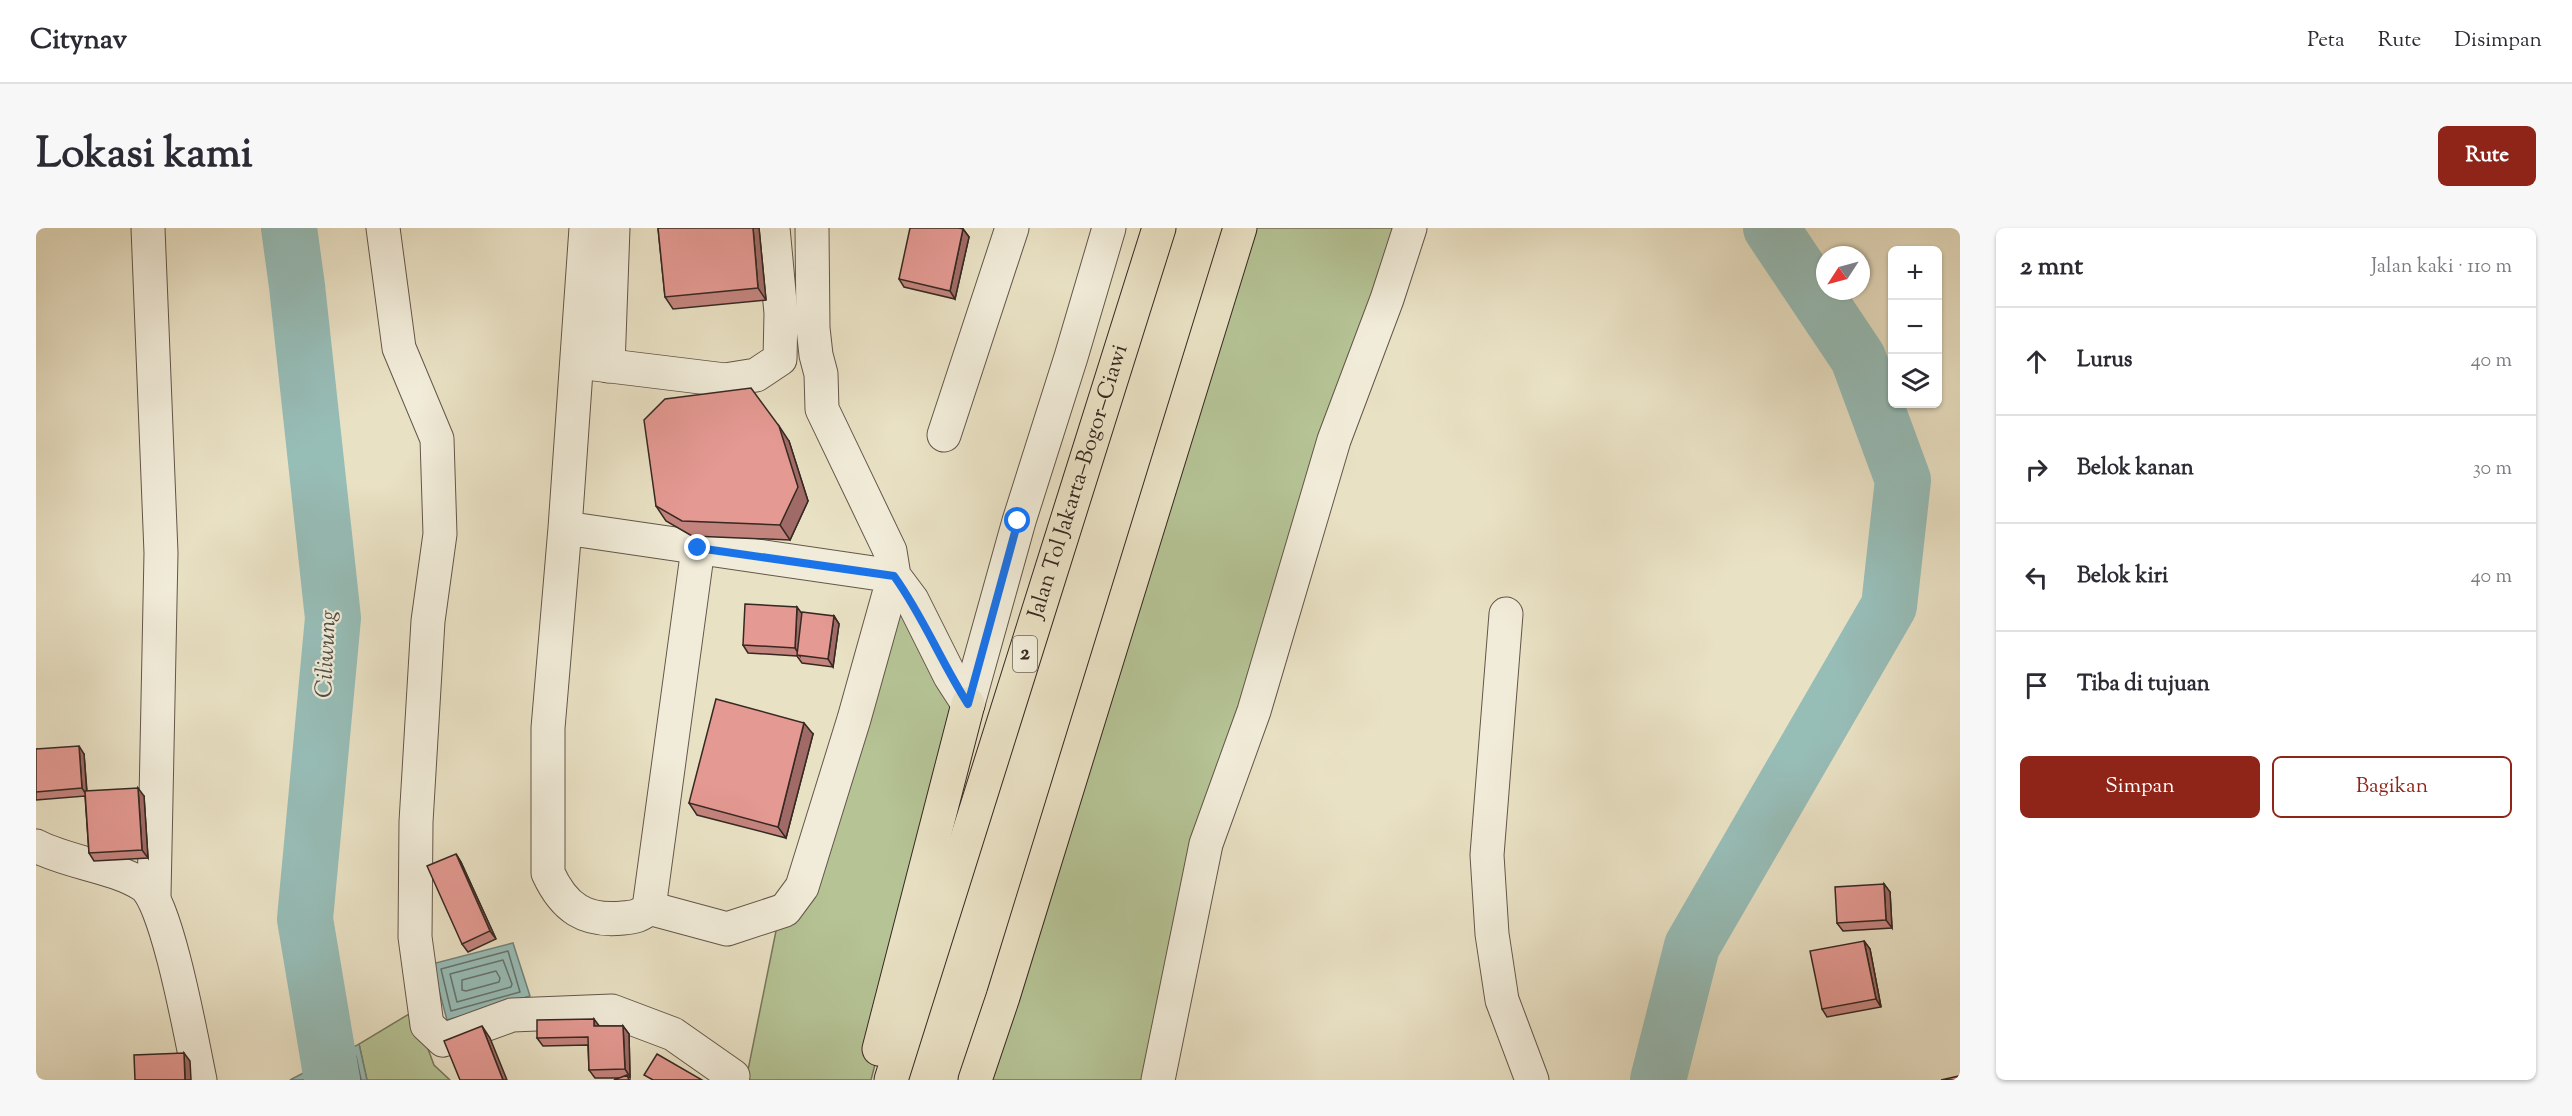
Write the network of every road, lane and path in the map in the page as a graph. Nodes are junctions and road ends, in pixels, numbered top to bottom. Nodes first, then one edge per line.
1 (148, 228) edge
2 (383, 228) edge
3 (586, 228) edge
4 (613, 228) edge
5 (773, 228) edge
6 (812, 228) edge
7 (1012, 228) edge
8 (1109, 228) edge
9 (1158, 228) edge
10 (1240, 228) edge
11 (1410, 228) edge
12 (593, 364) junction
13 (944, 435) dead end
14 (565, 528) junction
15 (698, 548) junction
16 (894, 576) junction
17 (1506, 614) dead end
18 (968, 704) junction
19 (44, 850) edge
20 (154, 896) junction
21 (649, 908) junction
22 (200, 1080) edge
23 (731, 1080) edge
24 (871, 1080) edge
25 (891, 1080) edge
26 (975, 1080) edge
27 (1158, 1080) edge
28 (1532, 1080) edge

1 - 20 street
2 - 23 street
3 - 12 street
4 - 12 street
5 - 12 street
6 - 16 street
7 - 13 street
8 - 18 street
9 - 25 highway, Jalan Tol Jakarta–Bogor–Ciawi / 2
10 - 26 highway
11 - 27 street
12 - 14 street
14 - 15 street
14 - 21 street
15 - 16 street
15 - 21 street
16 - 18 street
16 - 21 street
17 - 28 street
18 - 24 highway
19 - 20 street
20 - 22 street

